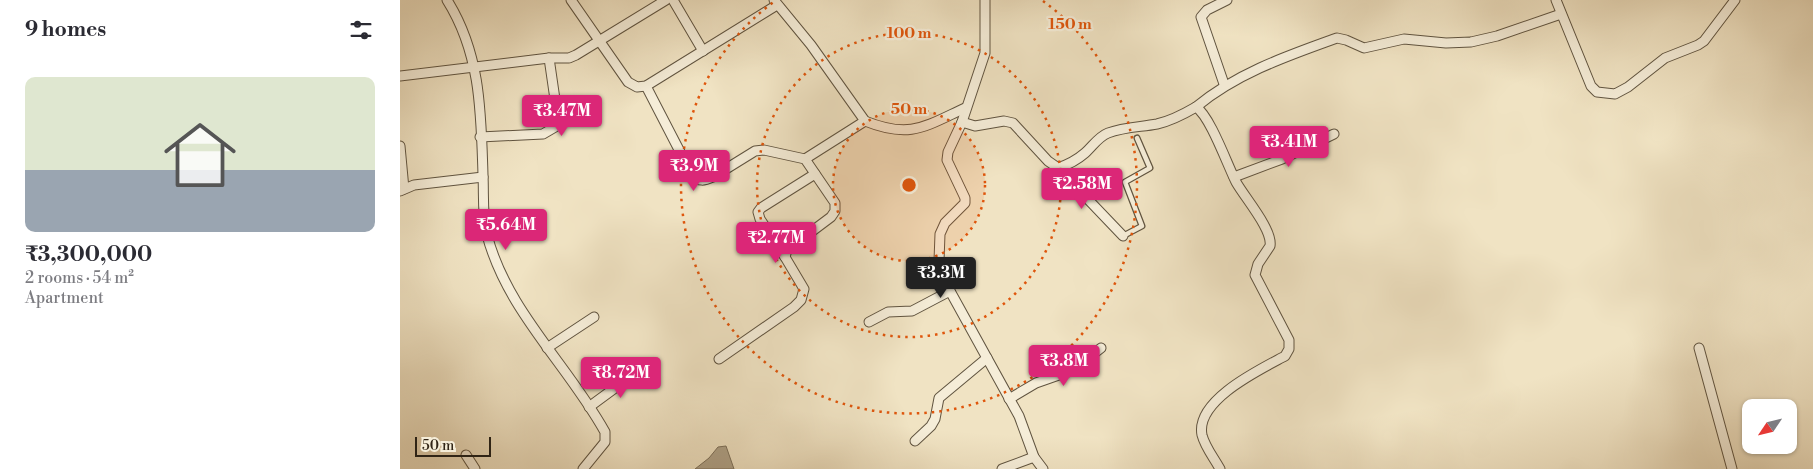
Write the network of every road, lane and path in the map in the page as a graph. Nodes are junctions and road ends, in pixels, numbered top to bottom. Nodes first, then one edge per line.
1 (447, 0) edge
2 (571, 0) edge
3 (666, 0) edge
4 (673, 0) edge
5 (985, 0) edge
6 (1227, 0) edge
7 (1556, 0) edge
8 (1735, 0) edge
9 (776, 3) edge
10 (1561, 14) junction
11 (599, 41) junction
12 (703, 51) junction
13 (549, 58) junction
14 (476, 67) junction
15 (400, 76) edge
16 (1224, 84) junction
17 (646, 86) junction
18 (1196, 106) junction
19 (965, 108) junction
20 (865, 121) junction
21 (962, 122) junction
22 (1334, 134) dead end
23 (480, 137) junction
24 (1137, 138) dead end
25 (400, 146) edge
26 (805, 159) junction
27 (1058, 168) junction
28 (815, 174) junction
29 (483, 177) junction
30 (1234, 177) junction
31 (402, 190) edge
32 (1123, 236) joint
33 (786, 257) junction
34 (950, 291) junction
35 (594, 317) dead end
36 (869, 322) dead end
37 (547, 348) junction
38 (1101, 348) dead end
39 (1699, 348) dead end
40 (987, 358) junction
41 (718, 360) dead end
42 (638, 371) dead end
43 (1010, 399) junction
44 (589, 407) junction
45 (915, 441) dead end
46 (466, 455) dead end
47 (1034, 457) junction
48 (475, 469) edge
49 (583, 469) edge
50 (1002, 469) edge
51 (1043, 469) edge
52 (1220, 469) edge
53 (1732, 469) edge

1 - 14 street
2 - 11 street
3 - 11 street
4 - 12 street
5 - 19 street
6 - 16 street
7 - 10 street
8 - 10 street
9 - 12 street
9 - 20 street
10 - 16 street
11 - 13 street
11 - 17 street
12 - 17 street
13 - 14 street
13 - 23 street
14 - 15 street
14 - 23 street
16 - 18 street
17 - 26 street
18 - 27 street
18 - 30 street
19 - 20 street
19 - 21 street
20 - 26 street
21 - 27 street
21 - 34 street
22 - 30 street
23 - 29 street
24 - 32 lane
25 - 31 street
26 - 28 street
27 - 32 street
28 - 33 street
28 - 33 street
29 - 31 street
29 - 37 street
30 - 52 street
33 - 41 street
34 - 36 street
34 - 40 street
35 - 37 street
37 - 44 street
38 - 43 street
39 - 53 street
40 - 43 street
40 - 45 street
42 - 44 street
43 - 47 street
44 - 49 street
46 - 48 street
47 - 50 street
47 - 51 street

